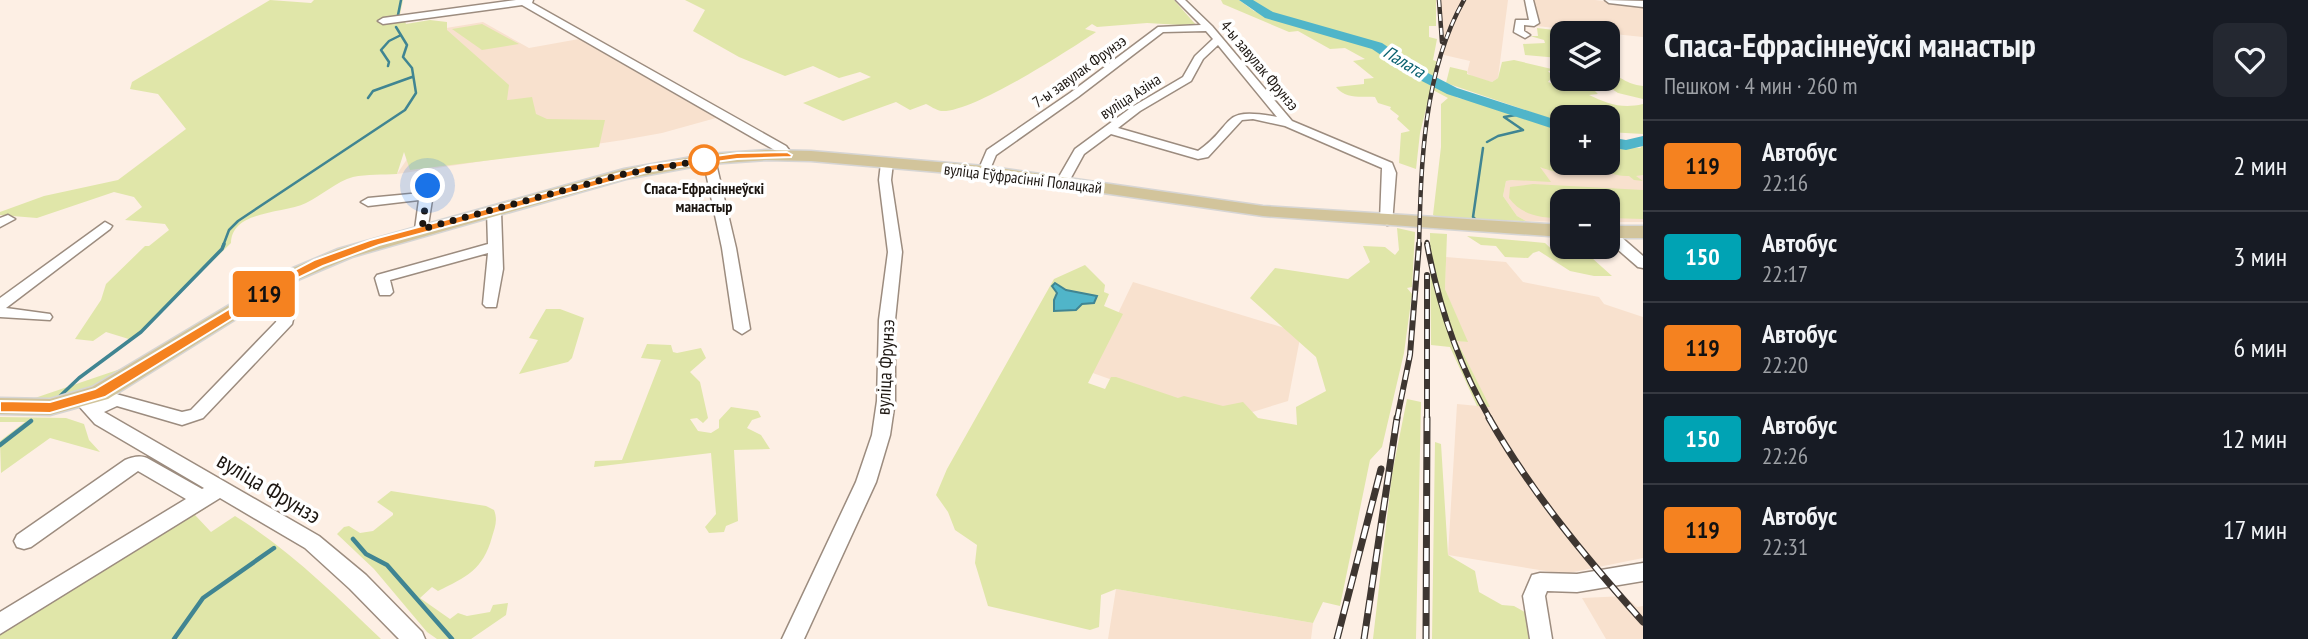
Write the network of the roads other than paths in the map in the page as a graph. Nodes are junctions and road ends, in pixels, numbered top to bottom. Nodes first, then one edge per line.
1 (1180, 0) edge
2 (1529, 0) edge
3 (1609, 0) edge
4 (525, 1) edge
5 (1643, 4) edge
6 (383, 21) dead end
7 (1209, 28) junction
8 (1525, 35) dead end
9 (1218, 39) junction
10 (1203, 54) junction
11 (1232, 56) junction
12 (1288, 123) junction
13 (1107, 130) junction
14 (787, 155) junction
15 (709, 159) junction
16 (887, 163) junction
17 (984, 171) junction
18 (1062, 181) junction
19 (368, 202) dead end
20 (494, 211) junction
21 (1387, 221) junction
22 (105, 226) dead end
23 (422, 229) junction
24 (1550, 230) edge
25 (1620, 232) edge
26 (1643, 232) edge
27 (1620, 243) edge
28 (494, 247) junction
29 (1643, 264) edge
30 (269, 291) junction
31 (385, 292) dead end
32 (491, 304) dead end
33 (0, 305) edge
34 (0, 312) edge
35 (44, 317) dead end
36 (742, 329) dead end
37 (88, 404) junction
38 (0, 406) edge
39 (221, 487) junction
40 (202, 499) junction
41 (24, 541) dead end
42 (1643, 572) edge
43 (0, 624) edge
44 (414, 639) edge
45 (793, 639) edge
46 (1541, 639) edge

1 - 7 street, 4-ы завулак Фрунзэ
2 - 8 street
3 - 5 street
4 - 6 street
4 - 14 street, вуліца Еўфрасінні Полацкай
7 - 9 street, 4-ы завулак Фрунзэ
7 - 17 street, 7-ы завулак Фрунзэ
9 - 10 street, вуліца Азіна
9 - 11 street, 4-ы завулак Фрунзэ
10 - 11 street
10 - 13 street, вуліца Азіна
11 - 12 street, 4-ы завулак Фрунзэ
12 - 13 street
12 - 21 street, 4-ы завулак Фрунзэ
13 - 18 street, вуліца Азіна
14 - 15 main road
14 - 16 main road, вуліца Еўфрасінні Полацкай
15 - 20 main road
15 - 36 street
16 - 17 main road, вуліца Еўфрасінні Полацкай
16 - 45 street, вуліца Фрунзэ
17 - 18 main road, вуліца Еўфрасінні Полацкай
18 - 21 main road, вуліца Еўфрасінні Полацкай
19 - 23 street
20 - 23 main road
20 - 28 street
21 - 24 main road, вуліца Еўфрасінні Полацкай
22 - 33 street
23 - 30 main road
25 - 26 main road
27 - 29 street
28 - 31 street
28 - 32 street
30 - 37 main road
30 - 37 street
34 - 35 street
37 - 38 main road
37 - 39 street, вуліца Фрунзэ
39 - 40 street
39 - 44 street, вуліца Фрунзэ
40 - 41 street
40 - 43 street
42 - 46 street

